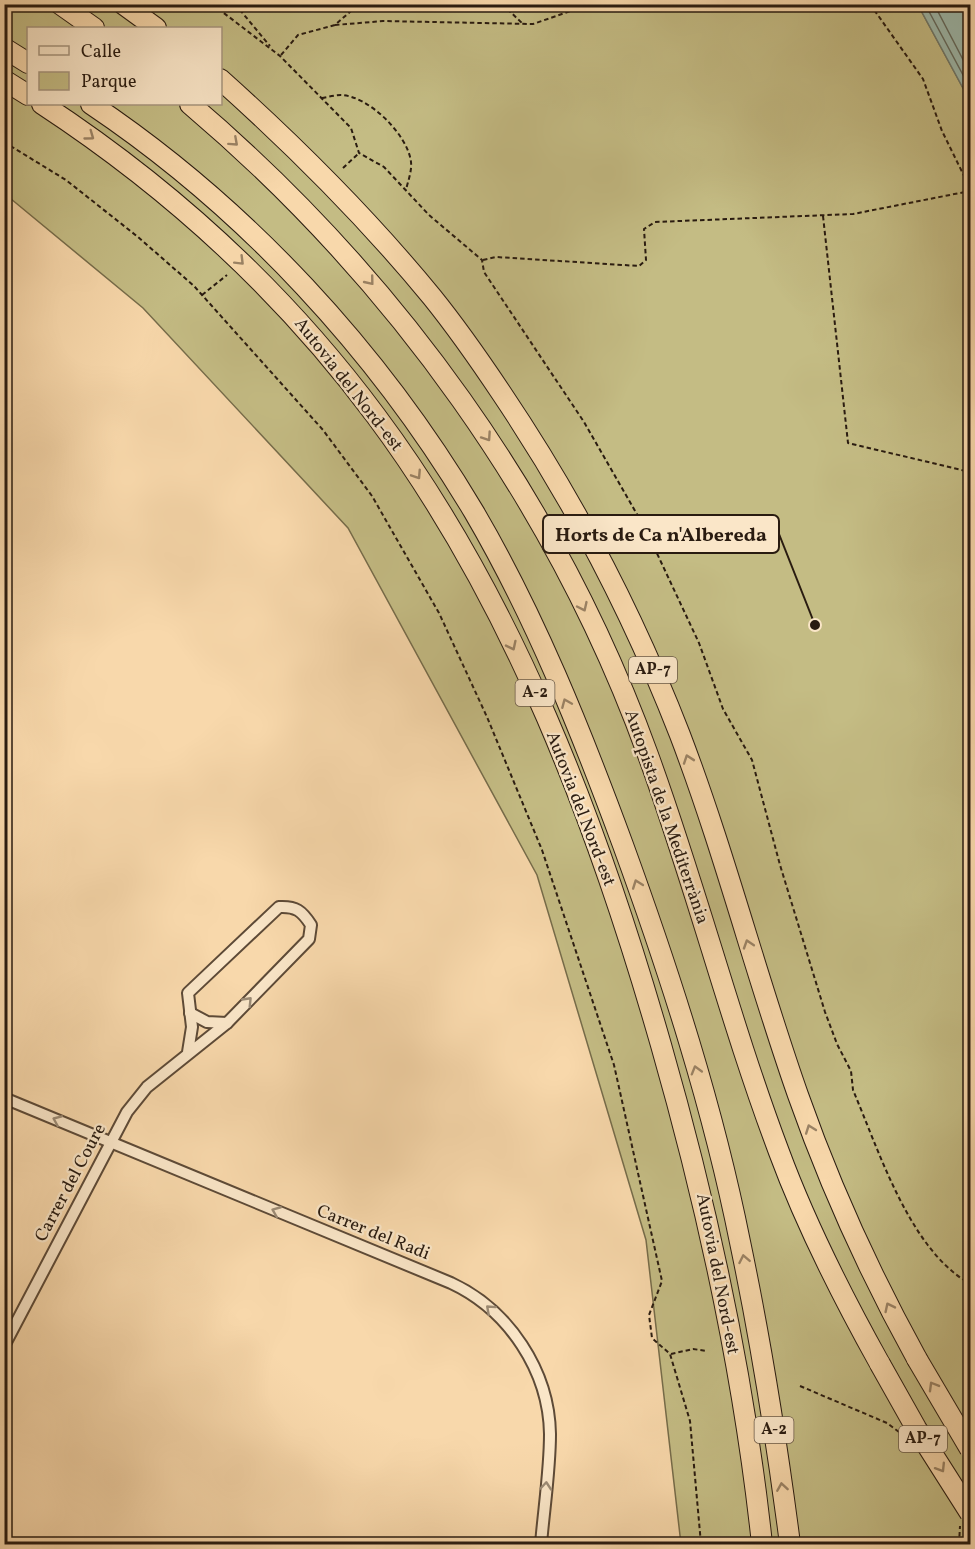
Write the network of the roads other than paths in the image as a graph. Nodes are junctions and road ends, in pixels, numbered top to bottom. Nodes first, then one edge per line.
1 (60, 4) edge
2 (123, 4) edge
3 (93, 27) edge
4 (155, 27) edge
5 (4, 48) edge
6 (27, 62) edge
7 (4, 80) edge
8 (222, 82) edge
9 (27, 94) edge
10 (43, 105) edge
11 (92, 105) edge
12 (191, 105) edge
13 (190, 1013) junction
14 (227, 1023) junction
15 (188, 1052) junction
16 (4, 1098) edge
17 (111, 1143) junction
18 (4, 1346) edge
19 (970, 1449) edge
20 (965, 1518) edge
21 (541, 1545) edge
22 (762, 1545) edge
23 (790, 1545) edge

1 - 3 highway
2 - 4 highway
5 - 6 highway
7 - 9 highway
19 -> 8 highway, Autopista de la Mediterrània / AP-7, bridge
10 -> 22 highway, Autovia del Nord-est / A-2
23 -> 11 highway, Autovia del Nord-est / A-2
12 -> 20 highway, Autopista de la Mediterrània / AP-7, bridge
13 - 14 street
14 -> 13 street, Carrer del Coure
13 - 15 street, Carrer del Coure
14 - 15 street, Carrer del Coure
15 - 17 street, Carrer del Coure
17 -> 16 street, Carrer del Radi
17 - 18 street, Carrer del Coure
21 -> 17 street, Carrer del Radi

